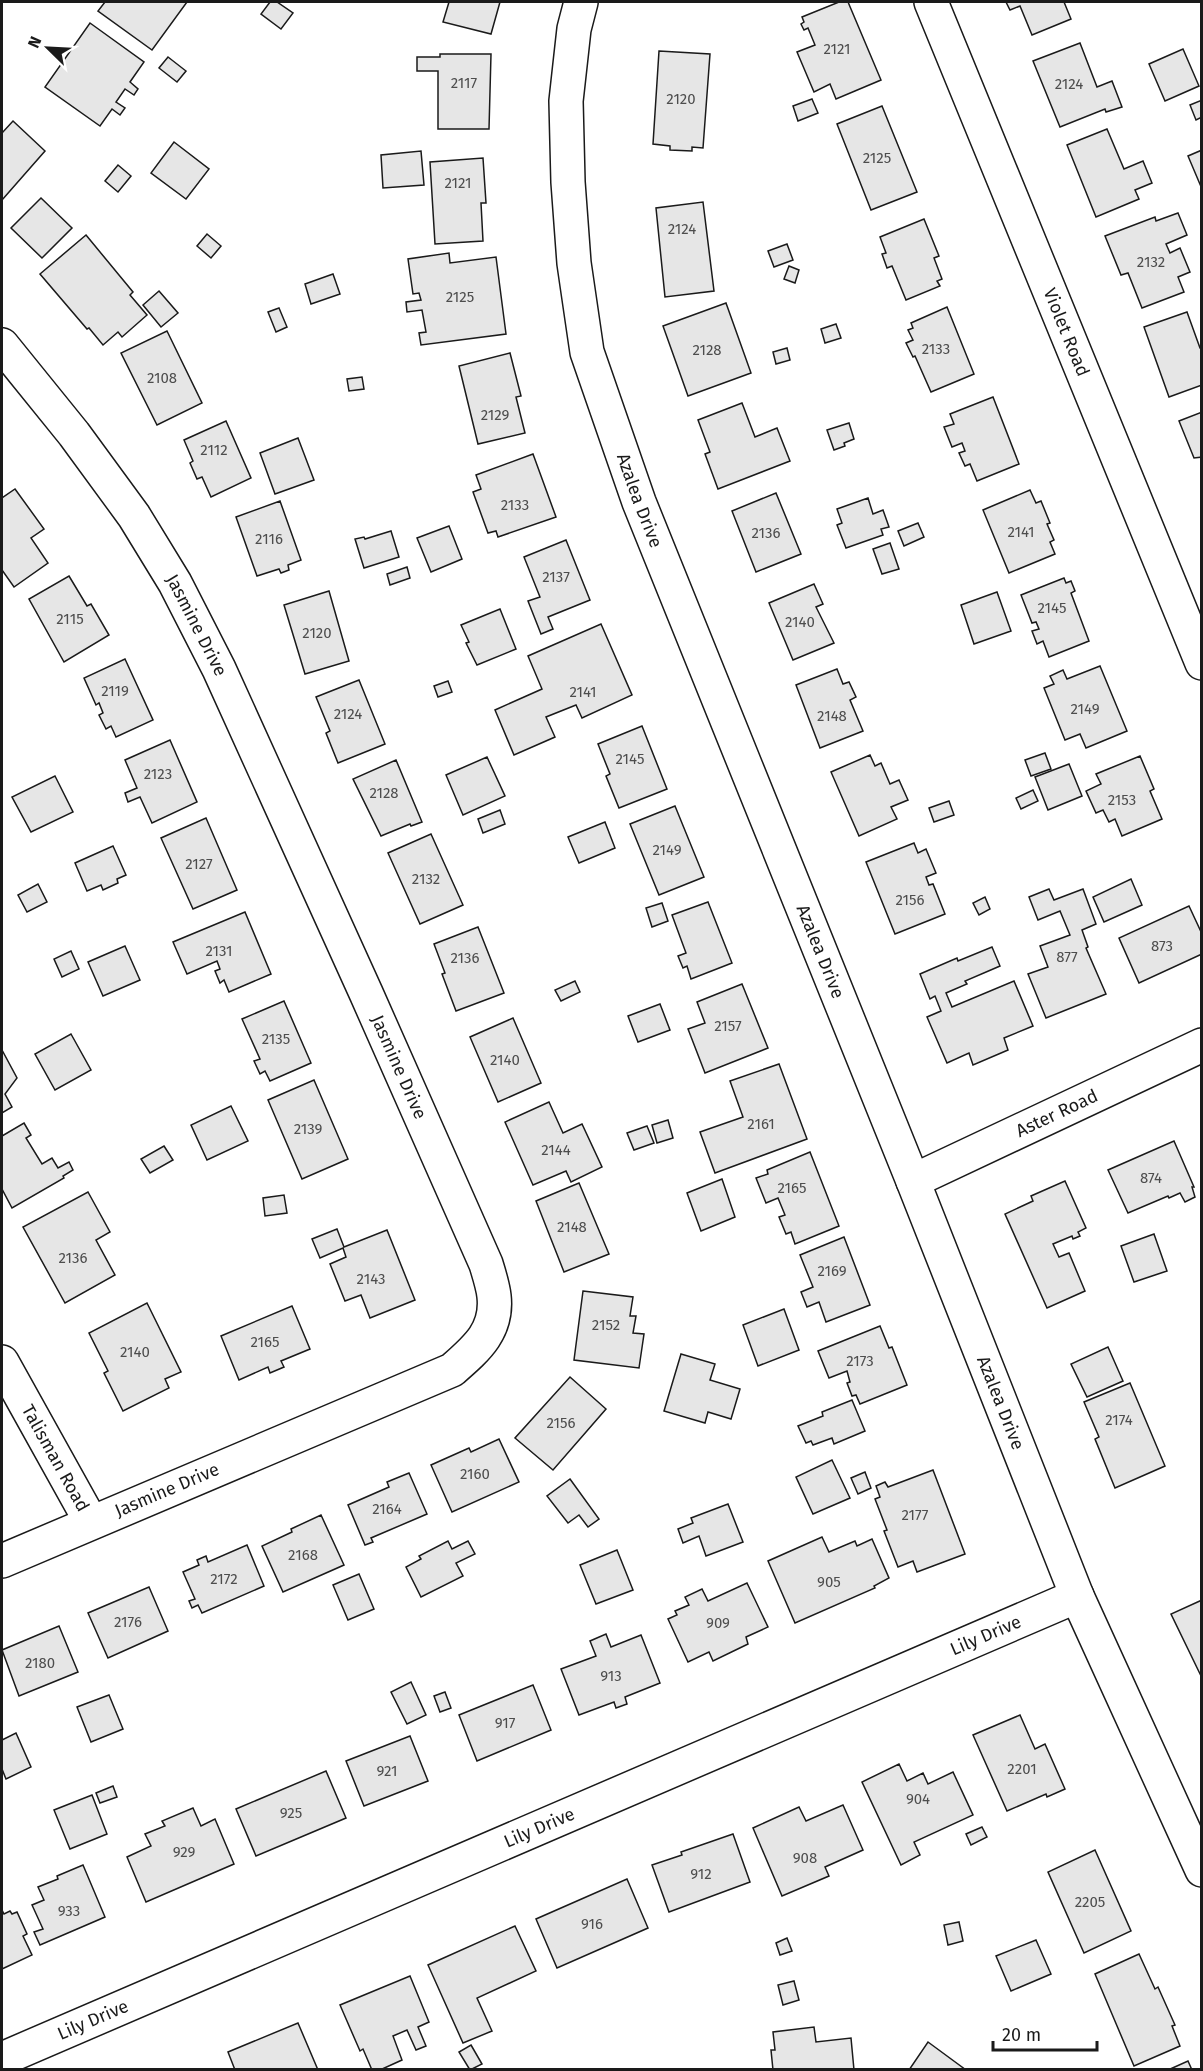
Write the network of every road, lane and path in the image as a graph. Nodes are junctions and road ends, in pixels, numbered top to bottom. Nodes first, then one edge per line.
1 (581, 2) edge
2 (932, 2) edge
3 (2, 345) edge
4 (1202, 663) edge
5 (1202, 1045) edge
6 (912, 1180) junction
7 (2, 1362) edge
8 (91, 1522) junction
9 (2, 1561) edge
10 (1077, 1596) junction
11 (1202, 1870) edge
12 (2, 2059) edge

1 - 6 street, Azalea Drive
2 - 4 street, Violet Road
3 - 8 street, Jasmine Drive
5 - 6 street, Aster Road
6 - 10 street, Azalea Drive
7 - 8 street, Talisman Road
8 - 9 street, Jasmine Drive
10 - 11 street, Azalea Drive
10 - 12 street, Lily Drive

